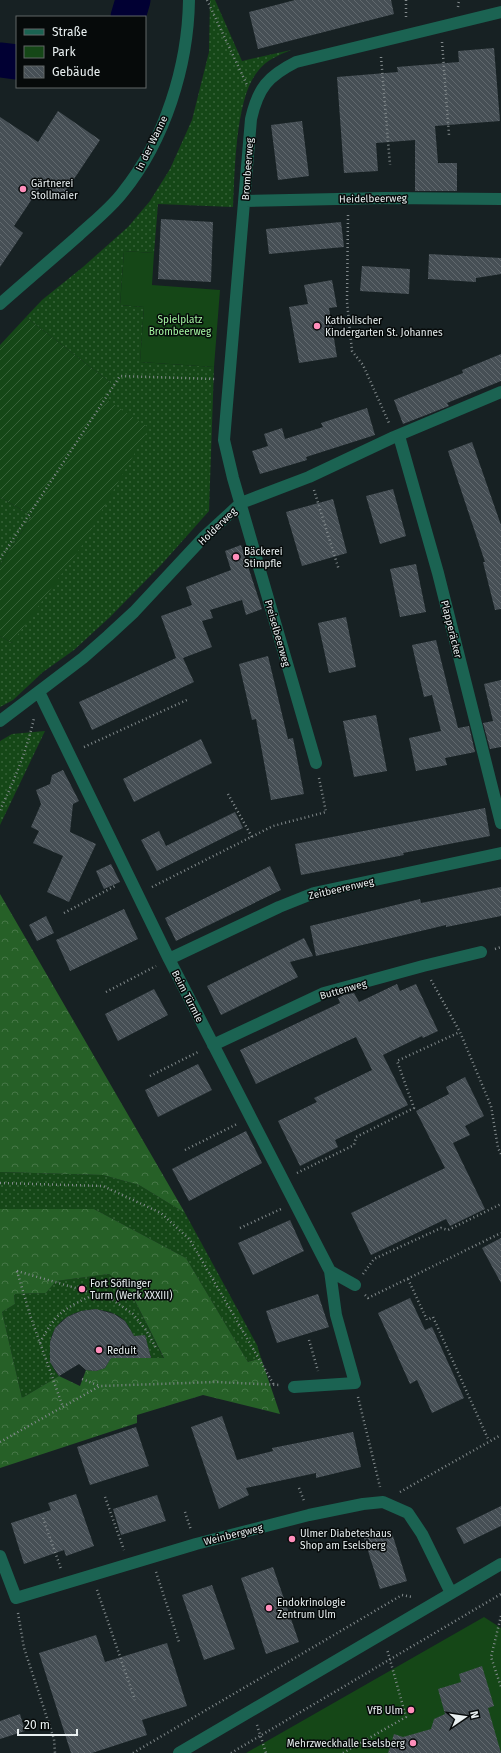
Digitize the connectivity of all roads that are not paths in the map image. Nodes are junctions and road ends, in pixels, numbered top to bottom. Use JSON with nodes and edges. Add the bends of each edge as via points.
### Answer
{"nodes":[{"id":1,"x":189,"y":0,"type":"edge"},
{"id":2,"x":501,"y":12,"type":"edge"},
{"id":3,"x":501,"y":199,"type":"edge"},
{"id":4,"x":245,"y":201,"type":"junction"},
{"id":5,"x":0,"y":304,"type":"edge"},
{"id":6,"x":501,"y":392,"type":"edge"},
{"id":7,"x":397,"y":436,"type":"junction"},
{"id":8,"x":241,"y":503,"type":"junction"},
{"id":9,"x":39,"y":692,"type":"junction"},
{"id":10,"x":0,"y":721,"type":"edge"},
{"id":11,"x":316,"y":763,"type":"road end"},
{"id":12,"x":501,"y":823,"type":"edge"},
{"id":13,"x":501,"y":853,"type":"edge"},
{"id":14,"x":481,"y":952,"type":"dead end"},
{"id":15,"x":169,"y":960,"type":"junction"},
{"id":16,"x":213,"y":1045,"type":"junction"},
{"id":17,"x":330,"y":1271,"type":"junction"},
{"id":18,"x":355,"y":1285,"type":"road end"},
{"id":19,"x":294,"y":1387,"type":"road end"},
{"id":20,"x":0,"y":1556,"type":"edge"},
{"id":21,"x":501,"y":1564,"type":"edge"},
{"id":22,"x":451,"y":1593,"type":"junction"},
{"id":23,"x":179,"y":1753,"type":"edge"}],
"edges":[{"from":1,"to":5,"type":"street","name":"In der Wanne","via":[[188,29],[176,87],[142,165],[123,192],[98,218]]},
{"from":2,"to":4,"type":"street","name":"Brombeerweg","via":[[296,62],[278,72],[263,86],[255,102],[251,119]]},
{"from":3,"to":4,"type":"street","name":"Heidelbeerweg","via":[[348,198]]},
{"from":4,"to":8,"type":"street","name":"Brombeerweg","via":[[224,440]]},
{"from":6,"to":7,"type":"street","name":"Holderweg"},
{"from":7,"to":8,"type":"street","name":"Holderweg","via":[[310,477]]},
{"from":7,"to":12,"type":"street","name":"Plapperäcker","via":[[438,573]]},
{"from":8,"to":9,"type":"street","name":"Holderweg","via":[[203,538],[134,612],[83,658]]},
{"from":8,"to":11,"type":"street","name":"Preiselbeerweg"},
{"from":9,"to":10,"type":"street","name":"Holderweg"},
{"from":9,"to":15,"type":"street","name":"Beim Türmle"},
{"from":13,"to":15,"type":"street","name":"Zeitbeerenweg","via":[[314,893],[278,907]]},
{"from":14,"to":16,"type":"street","name":"Buttenweg","via":[[324,993]]},
{"from":15,"to":16,"type":"street","name":"Beim Türmle"},
{"from":16,"to":17,"type":"street","name":"Beim Türmle"},
{"from":17,"to":18,"type":"street"},
{"from":17,"to":19,"type":"street","via":[[336,1315],[355,1383]]},
{"from":20,"to":22,"type":"street","name":"Weinbergweg","via":[[16,1598],[128,1563],[309,1514],[383,1502],[408,1513],[422,1534]]},
{"from":21,"to":22,"type":"street"},
{"from":22,"to":23,"type":"street"}]}
